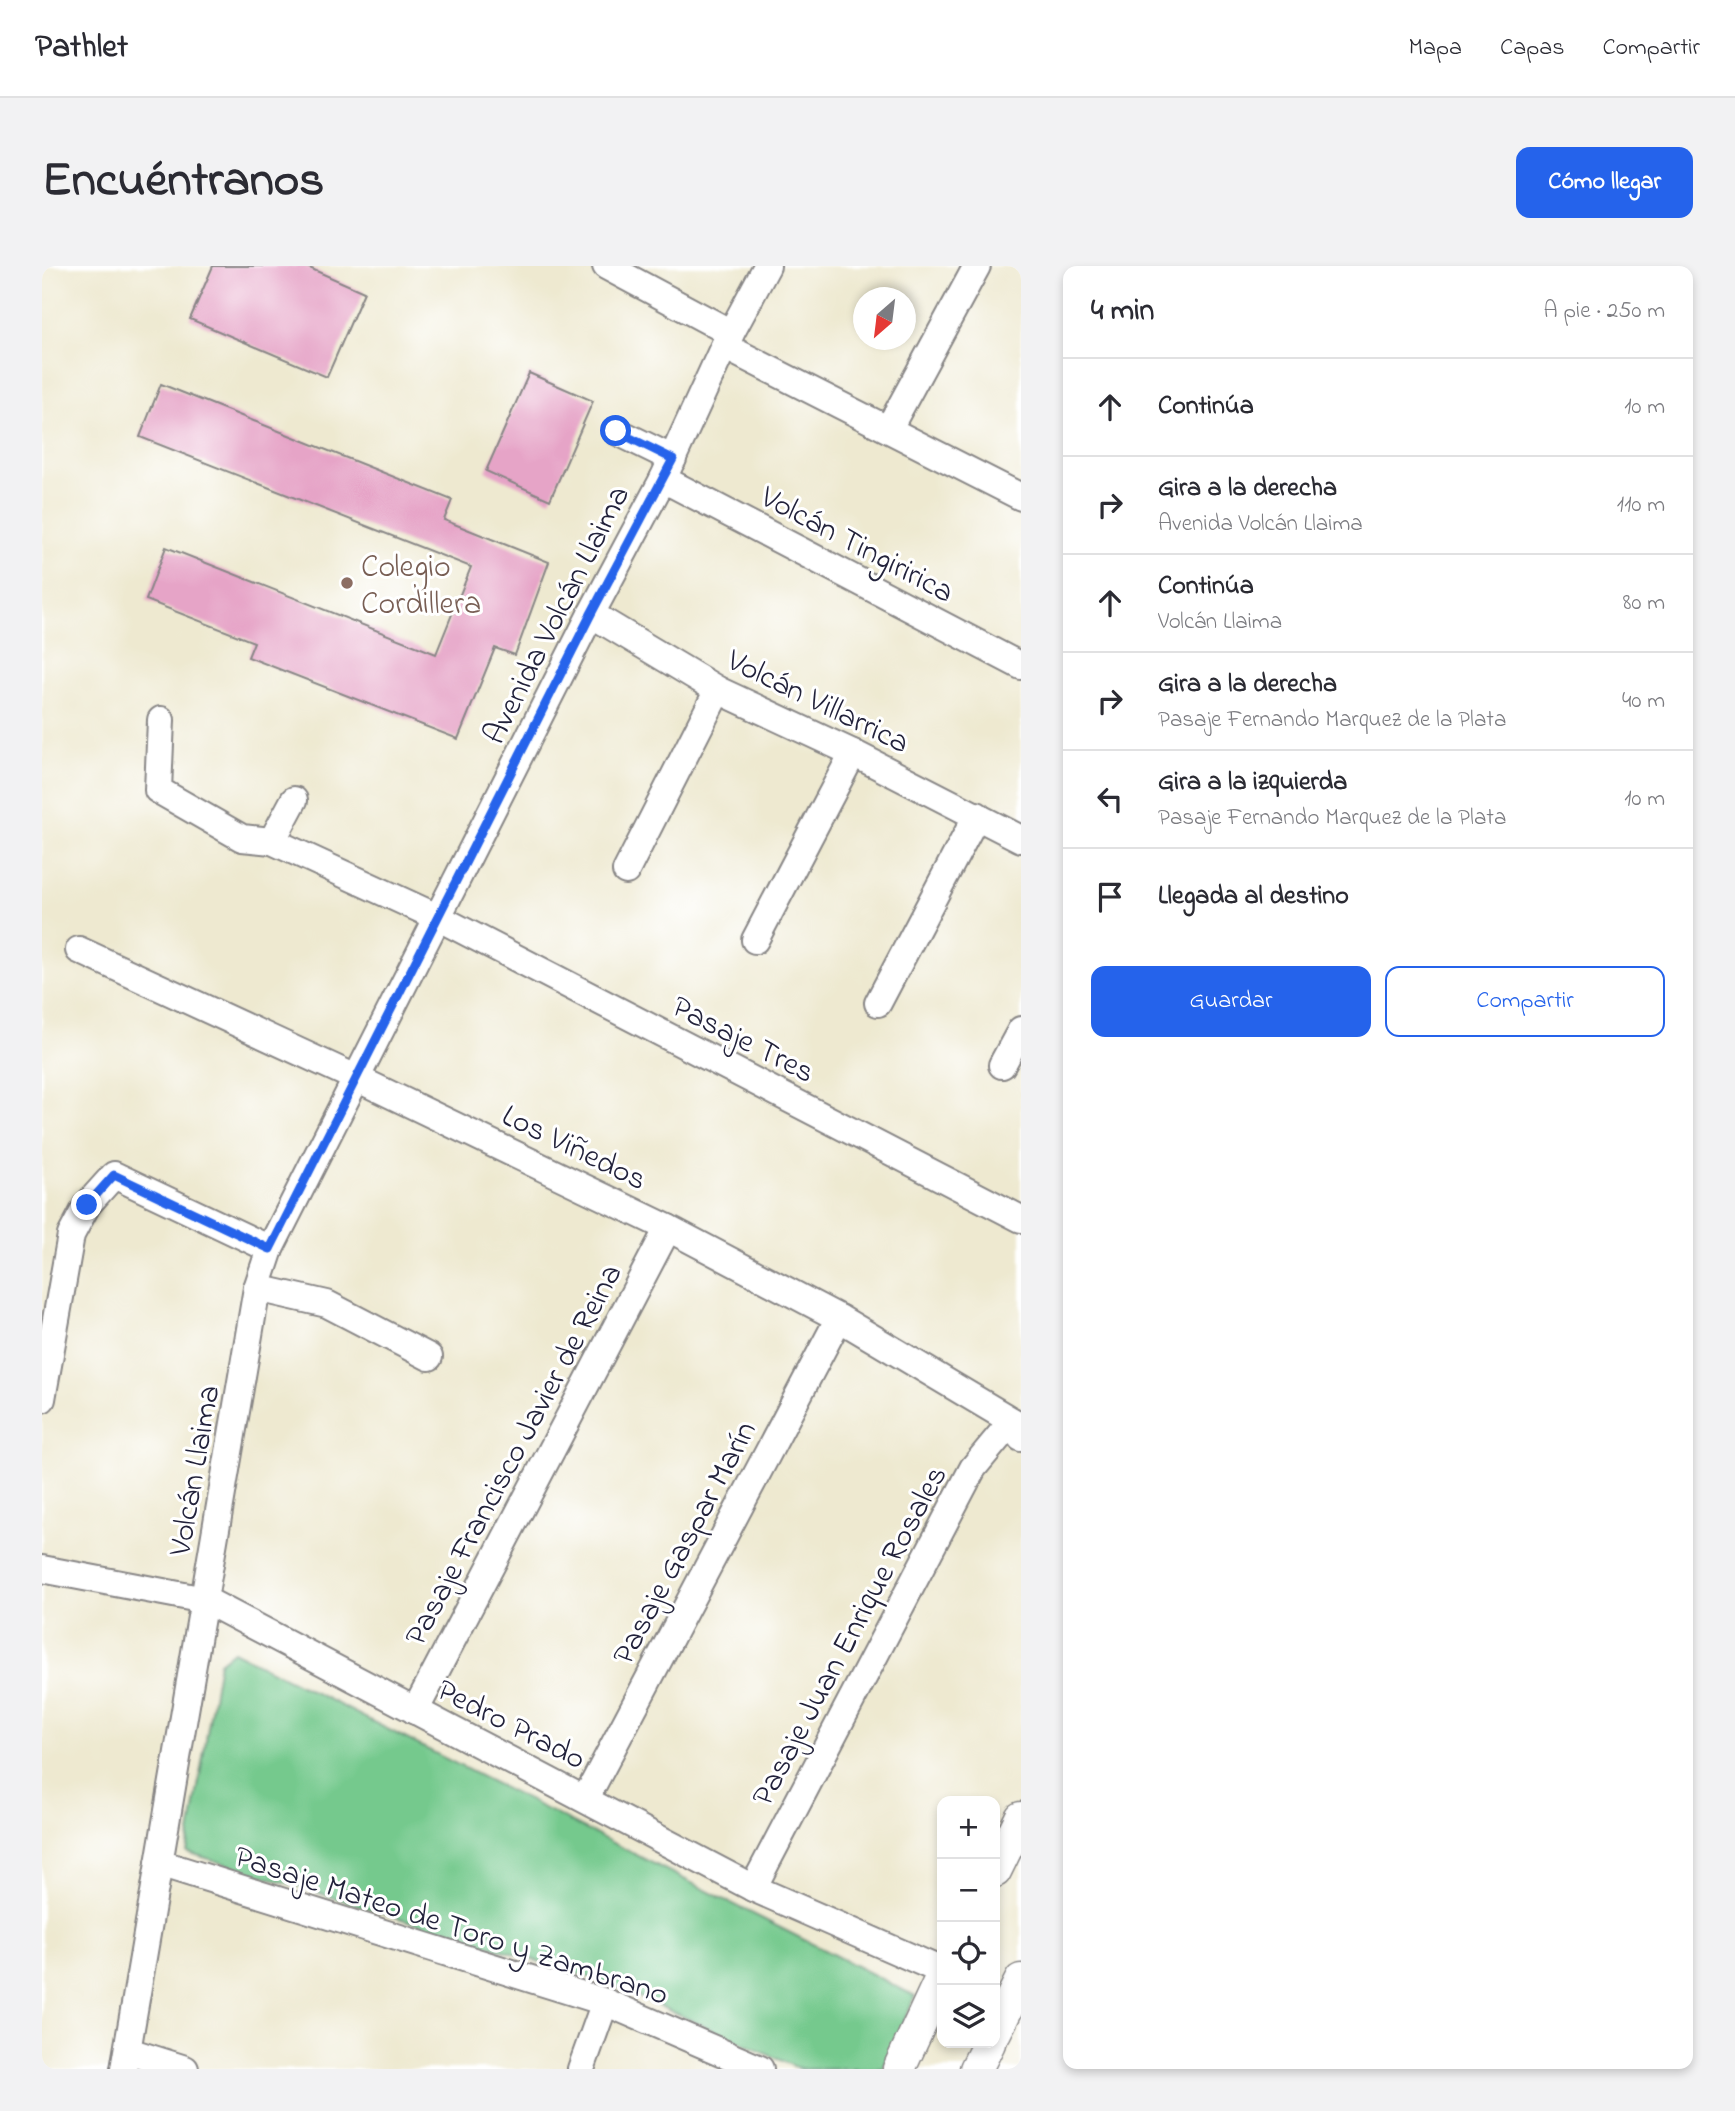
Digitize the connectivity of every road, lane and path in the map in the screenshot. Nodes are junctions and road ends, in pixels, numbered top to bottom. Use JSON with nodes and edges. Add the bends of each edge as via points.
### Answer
{"nodes":[{"id":1,"x":606,"y":266,"type":"edge"},
{"id":2,"x":767,"y":266,"type":"edge"},
{"id":3,"x":977,"y":266,"type":"edge"},
{"id":4,"x":728,"y":340,"type":"junction"},
{"id":5,"x":889,"y":428,"type":"junction"},
{"id":6,"x":616,"y":431,"type":"dead end"},
{"id":7,"x":668,"y":469,"type":"junction"},
{"id":8,"x":1021,"y":497,"type":"edge"},
{"id":9,"x":591,"y":614,"type":"junction"},
{"id":10,"x":1021,"y":666,"type":"edge"},
{"id":11,"x":718,"y":690,"type":"junction"},
{"id":12,"x":161,"y":720,"type":"dead end"},
{"id":13,"x":853,"y":753,"type":"junction"},
{"id":14,"x":293,"y":800,"type":"dead end"},
{"id":15,"x":976,"y":815,"type":"junction"},
{"id":16,"x":1021,"y":839,"type":"edge"},
{"id":17,"x":272,"y":841,"type":"junction"},
{"id":18,"x":626,"y":871,"type":"dead end"},
{"id":19,"x":437,"y":917,"type":"junction"},
{"id":20,"x":755,"y":940,"type":"dead end"},
{"id":21,"x":79,"y":950,"type":"dead end"},
{"id":22,"x":878,"y":1003,"type":"dead end"},
{"id":23,"x":1021,"y":1030,"type":"edge"},
{"id":24,"x":1002,"y":1065,"type":"dead end"},
{"id":25,"x":356,"y":1078,"type":"junction"},
{"id":26,"x":1021,"y":1219,"type":"edge"},
{"id":27,"x":668,"y":1228,"type":"junction"},
{"id":28,"x":270,"y":1249,"type":"junction"},
{"id":29,"x":257,"y":1288,"type":"junction"},
{"id":30,"x":839,"y":1318,"type":"junction"},
{"id":31,"x":429,"y":1357,"type":"dead end"},
{"id":32,"x":42,"y":1399,"type":"edge"},
{"id":33,"x":1016,"y":1429,"type":"edge"},
{"id":34,"x":42,"y":1569,"type":"edge"},
{"id":35,"x":205,"y":1601,"type":"junction"},
{"id":36,"x":415,"y":1711,"type":"junction"},
{"id":37,"x":586,"y":1798,"type":"junction"},
{"id":38,"x":1021,"y":1818,"type":"edge"},
{"id":39,"x":1000,"y":1861,"type":"edge"},
{"id":40,"x":159,"y":1863,"type":"junction"},
{"id":41,"x":753,"y":1888,"type":"junction"},
{"id":42,"x":937,"y":1971,"type":"edge"},
{"id":43,"x":1021,"y":1980,"type":"edge"},
{"id":44,"x":937,"y":1984,"type":"edge"},
{"id":45,"x":605,"y":2002,"type":"junction"},
{"id":46,"x":1004,"y":2019,"type":"edge"},
{"id":47,"x":986,"y":2048,"type":"edge"},
{"id":48,"x":126,"y":2060,"type":"edge"},
{"id":49,"x":185,"y":2069,"type":"edge"},
{"id":50,"x":581,"y":2069,"type":"edge"},
{"id":51,"x":760,"y":2069,"type":"edge"},
{"id":52,"x":899,"y":2069,"type":"edge"},
{"id":53,"x":976,"y":2069,"type":"edge"}],
"edges":[{"from":1,"to":4,"type":"street"},
{"from":2,"to":4,"type":"street","name":"Avenida Volcán Llaima"},
{"from":3,"to":5,"type":"street"},
{"from":4,"to":5,"type":"street"},
{"from":4,"to":7,"type":"street","name":"Avenida Volcán Llaima"},
{"from":5,"to":8,"type":"street"},
{"from":6,"to":7,"type":"street","name":"Volcán Tingiririca"},
{"from":7,"to":9,"type":"street","name":"Avenida Volcán Llaima"},
{"from":7,"to":10,"type":"street","name":"Volcán Tingiririca"},
{"from":9,"to":11,"type":"street","name":"Volcán Villarrica"},
{"from":9,"to":19,"type":"street","name":"Avenida Volcán Llaima"},
{"from":11,"to":13,"type":"street","name":"Volcán Villarrica"},
{"from":11,"to":18,"type":"street"},
{"from":12,"to":17,"type":"street","name":"Pasaje Tres","via":[[158,790],[242,838]]},
{"from":13,"to":15,"type":"street","name":"Volcán Villarrica"},
{"from":13,"to":20,"type":"street"},
{"from":14,"to":17,"type":"street"},
{"from":15,"to":16,"type":"street","name":"Volcán Villarrica"},
{"from":15,"to":22,"type":"street"},
{"from":17,"to":19,"type":"street","name":"Pasaje Tres"},
{"from":19,"to":25,"type":"street","name":"Volcán Llaima"},
{"from":19,"to":26,"type":"street","name":"Pasaje Tres"},
{"from":21,"to":25,"type":"street","name":"Los Viñedos"},
{"from":23,"to":24,"type":"street"},
{"from":25,"to":27,"type":"street","name":"Los Viñedos"},
{"from":25,"to":28,"type":"street","name":"Volcán Llaima"},
{"from":27,"to":30,"type":"street","name":"Los Viñedos"},
{"from":27,"to":36,"type":"street","name":"Pasaje Francisco Javier de Reina"},
{"from":28,"to":29,"type":"street","name":"Volcán Llaima"},
{"from":28,"to":32,"type":"street","via":[[114,1175],[87,1205],[71,1235]]},
{"from":29,"to":31,"type":"street","via":[[327,1304]]},
{"from":29,"to":35,"type":"street","name":"Volcán Llaima"},
{"from":30,"to":33,"type":"street","name":"Los Viñedos"},
{"from":30,"to":37,"type":"street","name":"Pasaje Gaspar Marín"},
{"from":33,"to":41,"type":"street","name":"Pasaje Juan Enrique Rosales","via":[[972,1468]]},
{"from":34,"to":35,"type":"street","name":"Pedro Prado"},
{"from":35,"to":36,"type":"street","name":"Pedro Prado"},
{"from":35,"to":40,"type":"street","name":"Volcán Llaima"},
{"from":36,"to":37,"type":"street","name":"Pedro Prado"},
{"from":37,"to":41,"type":"street","name":"Pedro Prado"},
{"from":38,"to":39,"type":"street"},
{"from":40,"to":45,"type":"street","name":"Pasaje Mateo de Toro y Zambrano"},
{"from":40,"to":48,"type":"street","name":"Volcán Llaima"},
{"from":41,"to":42,"type":"street","name":"Pedro Prado"},
{"from":43,"to":46,"type":"street"},
{"from":44,"to":52,"type":"street"},
{"from":45,"to":50,"type":"street"},
{"from":45,"to":51,"type":"street","name":"Pasaje Mateo de Toro y Zambrano"},
{"from":47,"to":53,"type":"street"},
{"from":48,"to":49,"type":"street"}]}
